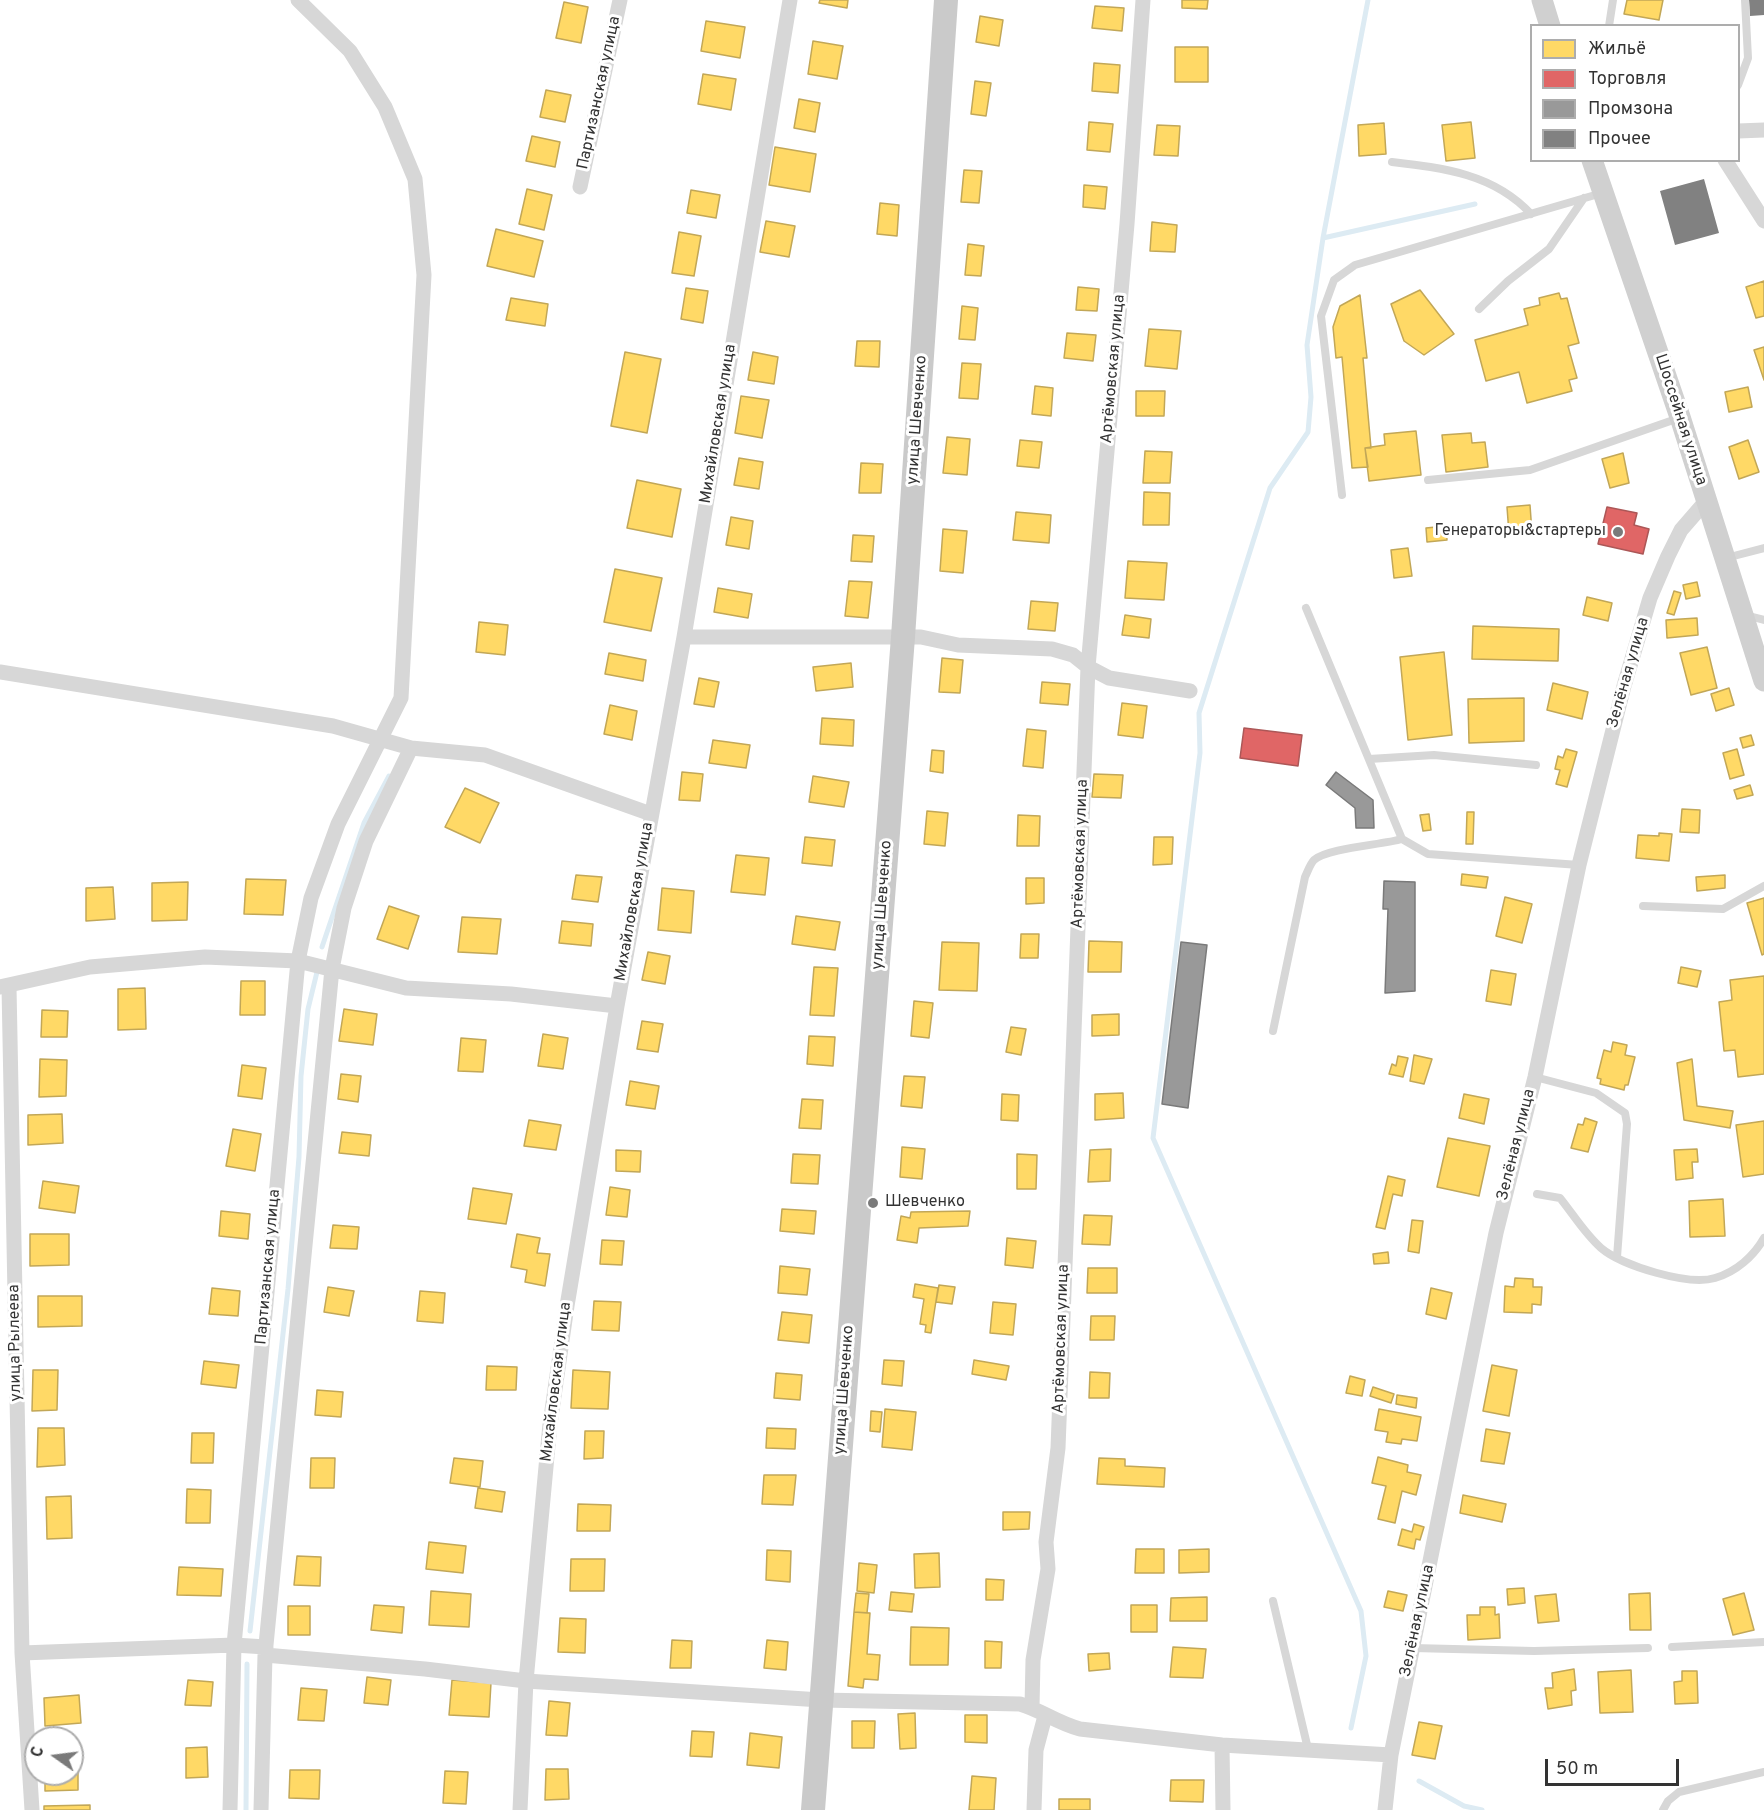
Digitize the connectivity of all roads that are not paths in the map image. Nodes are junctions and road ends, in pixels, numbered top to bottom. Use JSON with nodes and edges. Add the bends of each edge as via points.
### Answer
{"nodes":[{"id":1,"x":298,"y":0,"type":"edge"},
{"id":2,"x":620,"y":0,"type":"edge"},
{"id":3,"x":790,"y":0,"type":"edge"},
{"id":4,"x":946,"y":0,"type":"edge"},
{"id":5,"x":1143,"y":0,"type":"edge"},
{"id":6,"x":1542,"y":0,"type":"edge"},
{"id":7,"x":1613,"y":0,"type":"edge"},
{"id":8,"x":1745,"y":0,"type":"edge"},
{"id":9,"x":1549,"y":24,"type":"edge"},
{"id":10,"x":1610,"y":24,"type":"edge"},
{"id":11,"x":1740,"y":80,"type":"edge"},
{"id":12,"x":1764,"y":130,"type":"edge"},
{"id":13,"x":1740,"y":131,"type":"edge"},
{"id":14,"x":1392,"y":162,"type":"dead end"},
{"id":15,"x":1592,"y":162,"type":"edge"},
{"id":16,"x":1726,"y":162,"type":"edge"},
{"id":17,"x":580,"y":187,"type":"dead end"},
{"id":18,"x":1593,"y":195,"type":"junction"},
{"id":19,"x":1531,"y":214,"type":"junction"},
{"id":20,"x":1764,"y":221,"type":"edge"},
{"id":21,"x":1479,"y":309,"type":"dead end"},
{"id":22,"x":1680,"y":417,"type":"junction"},
{"id":23,"x":1428,"y":480,"type":"dead end"},
{"id":24,"x":1342,"y":495,"type":"dead end"},
{"id":25,"x":1707,"y":500,"type":"junction"},
{"id":26,"x":1764,"y":548,"type":"edge"},
{"id":27,"x":1725,"y":558,"type":"junction"},
{"id":28,"x":1306,"y":608,"type":"dead end"},
{"id":29,"x":1743,"y":615,"type":"junction"},
{"id":30,"x":1764,"y":620,"type":"edge"},
{"id":31,"x":684,"y":637,"type":"junction"},
{"id":32,"x":903,"y":637,"type":"junction"},
{"id":33,"x":1088,"y":667,"type":"junction"},
{"id":34,"x":0,"y":672,"type":"edge"},
{"id":35,"x":1764,"y":681,"type":"edge"},
{"id":36,"x":1190,"y":691,"type":"dead end"},
{"id":37,"x":379,"y":740,"type":"junction"},
{"id":38,"x":411,"y":748,"type":"junction"},
{"id":39,"x":1369,"y":759,"type":"junction"},
{"id":40,"x":1536,"y":765,"type":"dead end"},
{"id":41,"x":651,"y":814,"type":"junction"},
{"id":42,"x":1402,"y":839,"type":"junction"},
{"id":43,"x":1579,"y":865,"type":"junction"},
{"id":44,"x":1764,"y":886,"type":"edge"},
{"id":45,"x":1643,"y":906,"type":"dead end"},
{"id":46,"x":298,"y":961,"type":"junction"},
{"id":47,"x":332,"y":969,"type":"junction"},
{"id":48,"x":4,"y":987,"type":"edge"},
{"id":49,"x":617,"y":1006,"type":"junction"},
{"id":50,"x":1273,"y":1031,"type":"dead end"},
{"id":51,"x":1534,"y":1077,"type":"junction"},
{"id":52,"x":1537,"y":1194,"type":"dead end"},
{"id":53,"x":1764,"y":1238,"type":"edge"},
{"id":54,"x":1617,"y":1257,"type":"junction"},
{"id":55,"x":1273,"y":1601,"type":"dead end"},
{"id":56,"x":1764,"y":1642,"type":"edge"},
{"id":57,"x":234,"y":1645,"type":"junction"},
{"id":58,"x":1672,"y":1647,"type":"dead end"},
{"id":59,"x":1413,"y":1648,"type":"junction"},
{"id":60,"x":1648,"y":1648,"type":"dead end"},
{"id":61,"x":266,"y":1651,"type":"junction"},
{"id":62,"x":22,"y":1653,"type":"junction"},
{"id":63,"x":526,"y":1681,"type":"junction"},
{"id":64,"x":821,"y":1700,"type":"junction"},
{"id":65,"x":1038,"y":1712,"type":"junction"},
{"id":66,"x":1222,"y":1745,"type":"junction"},
{"id":67,"x":1308,"y":1749,"type":"junction"},
{"id":68,"x":1391,"y":1755,"type":"junction"},
{"id":69,"x":1764,"y":1772,"type":"edge"},
{"id":70,"x":32,"y":1810,"type":"edge"},
{"id":71,"x":230,"y":1810,"type":"edge"},
{"id":72,"x":261,"y":1810,"type":"edge"},
{"id":73,"x":520,"y":1810,"type":"edge"},
{"id":74,"x":813,"y":1810,"type":"edge"},
{"id":75,"x":1034,"y":1810,"type":"edge"},
{"id":76,"x":1223,"y":1810,"type":"edge"},
{"id":77,"x":1385,"y":1810,"type":"edge"},
{"id":78,"x":1663,"y":1810,"type":"edge"}],
"edges":[{"from":1,"to":37,"type":"street","name":"Партизанская улица","via":[[350,51],[386,106],[415,179],[424,275],[401,698]]},
{"from":2,"to":17,"type":"street","name":"Партизанская улица"},
{"from":3,"to":31,"type":"street","name":"Михайловская улица"},
{"from":4,"to":32,"type":"main road","name":"улица Шевченко"},
{"from":5,"to":33,"type":"street","name":"Артёмовская улица"},
{"from":6,"to":9,"type":"main road"},
{"from":7,"to":10,"type":"lane"},
{"from":8,"to":11,"type":"lane","via":[[1748,58]]},
{"from":12,"to":13,"type":"street"},
{"from":14,"to":19,"type":"lane","via":[[1484,179],[1501,187]]},
{"from":15,"to":18,"type":"main road","name":"Шоссейная улица"},
{"from":16,"to":20,"type":"street"},
{"from":18,"to":19,"type":"lane"},
{"from":18,"to":21,"type":"lane","via":[[1550,249]]},
{"from":18,"to":22,"type":"main road","name":"Шоссейная улица"},
{"from":19,"to":24,"type":"lane","via":[[1355,265],[1334,280],[1321,316]]},
{"from":22,"to":23,"type":"lane","via":[[1530,470]]},
{"from":22,"to":25,"type":"main road","name":"Шоссейная улица"},
{"from":25,"to":27,"type":"main road","name":"Шоссейная улица"},
{"from":25,"to":43,"type":"street","name":"Зелёная улица","via":[[1681,530],[1650,598]]},
{"from":26,"to":27,"type":"lane"},
{"from":27,"to":29,"type":"main road","name":"Шоссейная улица"},
{"from":28,"to":39,"type":"lane"},
{"from":29,"to":30,"type":"lane"},
{"from":29,"to":35,"type":"main road","name":"Шоссейная улица"},
{"from":31,"to":32,"type":"street"},
{"from":31,"to":41,"type":"street","name":"Михайловская улица"},
{"from":32,"to":33,"type":"street","via":[[958,645],[1052,649],[1073,655]]},
{"from":32,"to":64,"type":"main road","name":"улица Шевченко"},
{"from":33,"to":36,"type":"street","via":[[1109,678]]},
{"from":33,"to":65,"type":"street","name":"Артёмовская улица","via":[[1058,1448],[1046,1542],[1048,1569],[1033,1660]]},
{"from":34,"to":37,"type":"street","via":[[333,726]]},
{"from":37,"to":38,"type":"street"},
{"from":37,"to":46,"type":"street","name":"Партизанская улица","via":[[338,824],[311,898]]},
{"from":38,"to":41,"type":"street","via":[[485,755]]},
{"from":38,"to":47,"type":"street","name":"Партизанская улица","via":[[366,841],[344,908]]},
{"from":39,"to":40,"type":"lane","via":[[1434,755]]},
{"from":39,"to":42,"type":"lane"},
{"from":41,"to":49,"type":"street","name":"Михайловская улица"},
{"from":42,"to":43,"type":"lane","via":[[1428,854]]},
{"from":42,"to":50,"type":"lane","via":[[1328,852],[1313,861],[1305,877]]},
{"from":43,"to":51,"type":"street","name":"Зелёная улица"},
{"from":44,"to":45,"type":"lane","via":[[1724,909]]},
{"from":46,"to":47,"type":"street","name":"улица Рылеева"},
{"from":46,"to":48,"type":"street","name":"улица Рылеева","via":[[205,957],[90,967]]},
{"from":46,"to":57,"type":"street","name":"Партизанская улица"},
{"from":47,"to":49,"type":"street","name":"улица Рылеева","via":[[406,988]]},
{"from":47,"to":61,"type":"street","name":"Партизанская улица"},
{"from":48,"to":62,"type":"street","name":"улица Рылеева"},
{"from":49,"to":63,"type":"street","name":"Михайловская улица","via":[[550,1424]]},
{"from":51,"to":54,"type":"lane","via":[[1596,1093],[1625,1113]]},
{"from":51,"to":59,"type":"street","name":"Зелёная улица","via":[[1496,1233]]},
{"from":52,"to":54,"type":"lane","via":[[1560,1198],[1601,1248]]},
{"from":53,"to":54,"type":"lane","via":[[1741,1266],[1714,1279],[1633,1268]]},
{"from":55,"to":67,"type":"lane"},
{"from":56,"to":58,"type":"lane"},
{"from":57,"to":61,"type":"street"},
{"from":57,"to":62,"type":"street"},
{"from":57,"to":71,"type":"street","name":"Партизанская улица"},
{"from":59,"to":60,"type":"lane"},
{"from":59,"to":68,"type":"street","name":"Зелёная улица"},
{"from":61,"to":63,"type":"street"},
{"from":61,"to":72,"type":"street","name":"Партизанская улица"},
{"from":62,"to":70,"type":"street","name":"улица Рылеева"},
{"from":63,"to":64,"type":"street"},
{"from":63,"to":73,"type":"street","name":"Михайловская улица"},
{"from":64,"to":65,"type":"street","via":[[1020,1704]]},
{"from":64,"to":74,"type":"main road","name":"улица Шевченко"},
{"from":65,"to":66,"type":"street","via":[[1058,1724],[1080,1729]]},
{"from":65,"to":75,"type":"street","name":"Артёмовская улица"},
{"from":66,"to":67,"type":"street"},
{"from":66,"to":76,"type":"street"},
{"from":67,"to":68,"type":"street"},
{"from":68,"to":77,"type":"street","name":"Зелёная улица"},
{"from":69,"to":78,"type":"lane","via":[[1679,1792]]}]}
